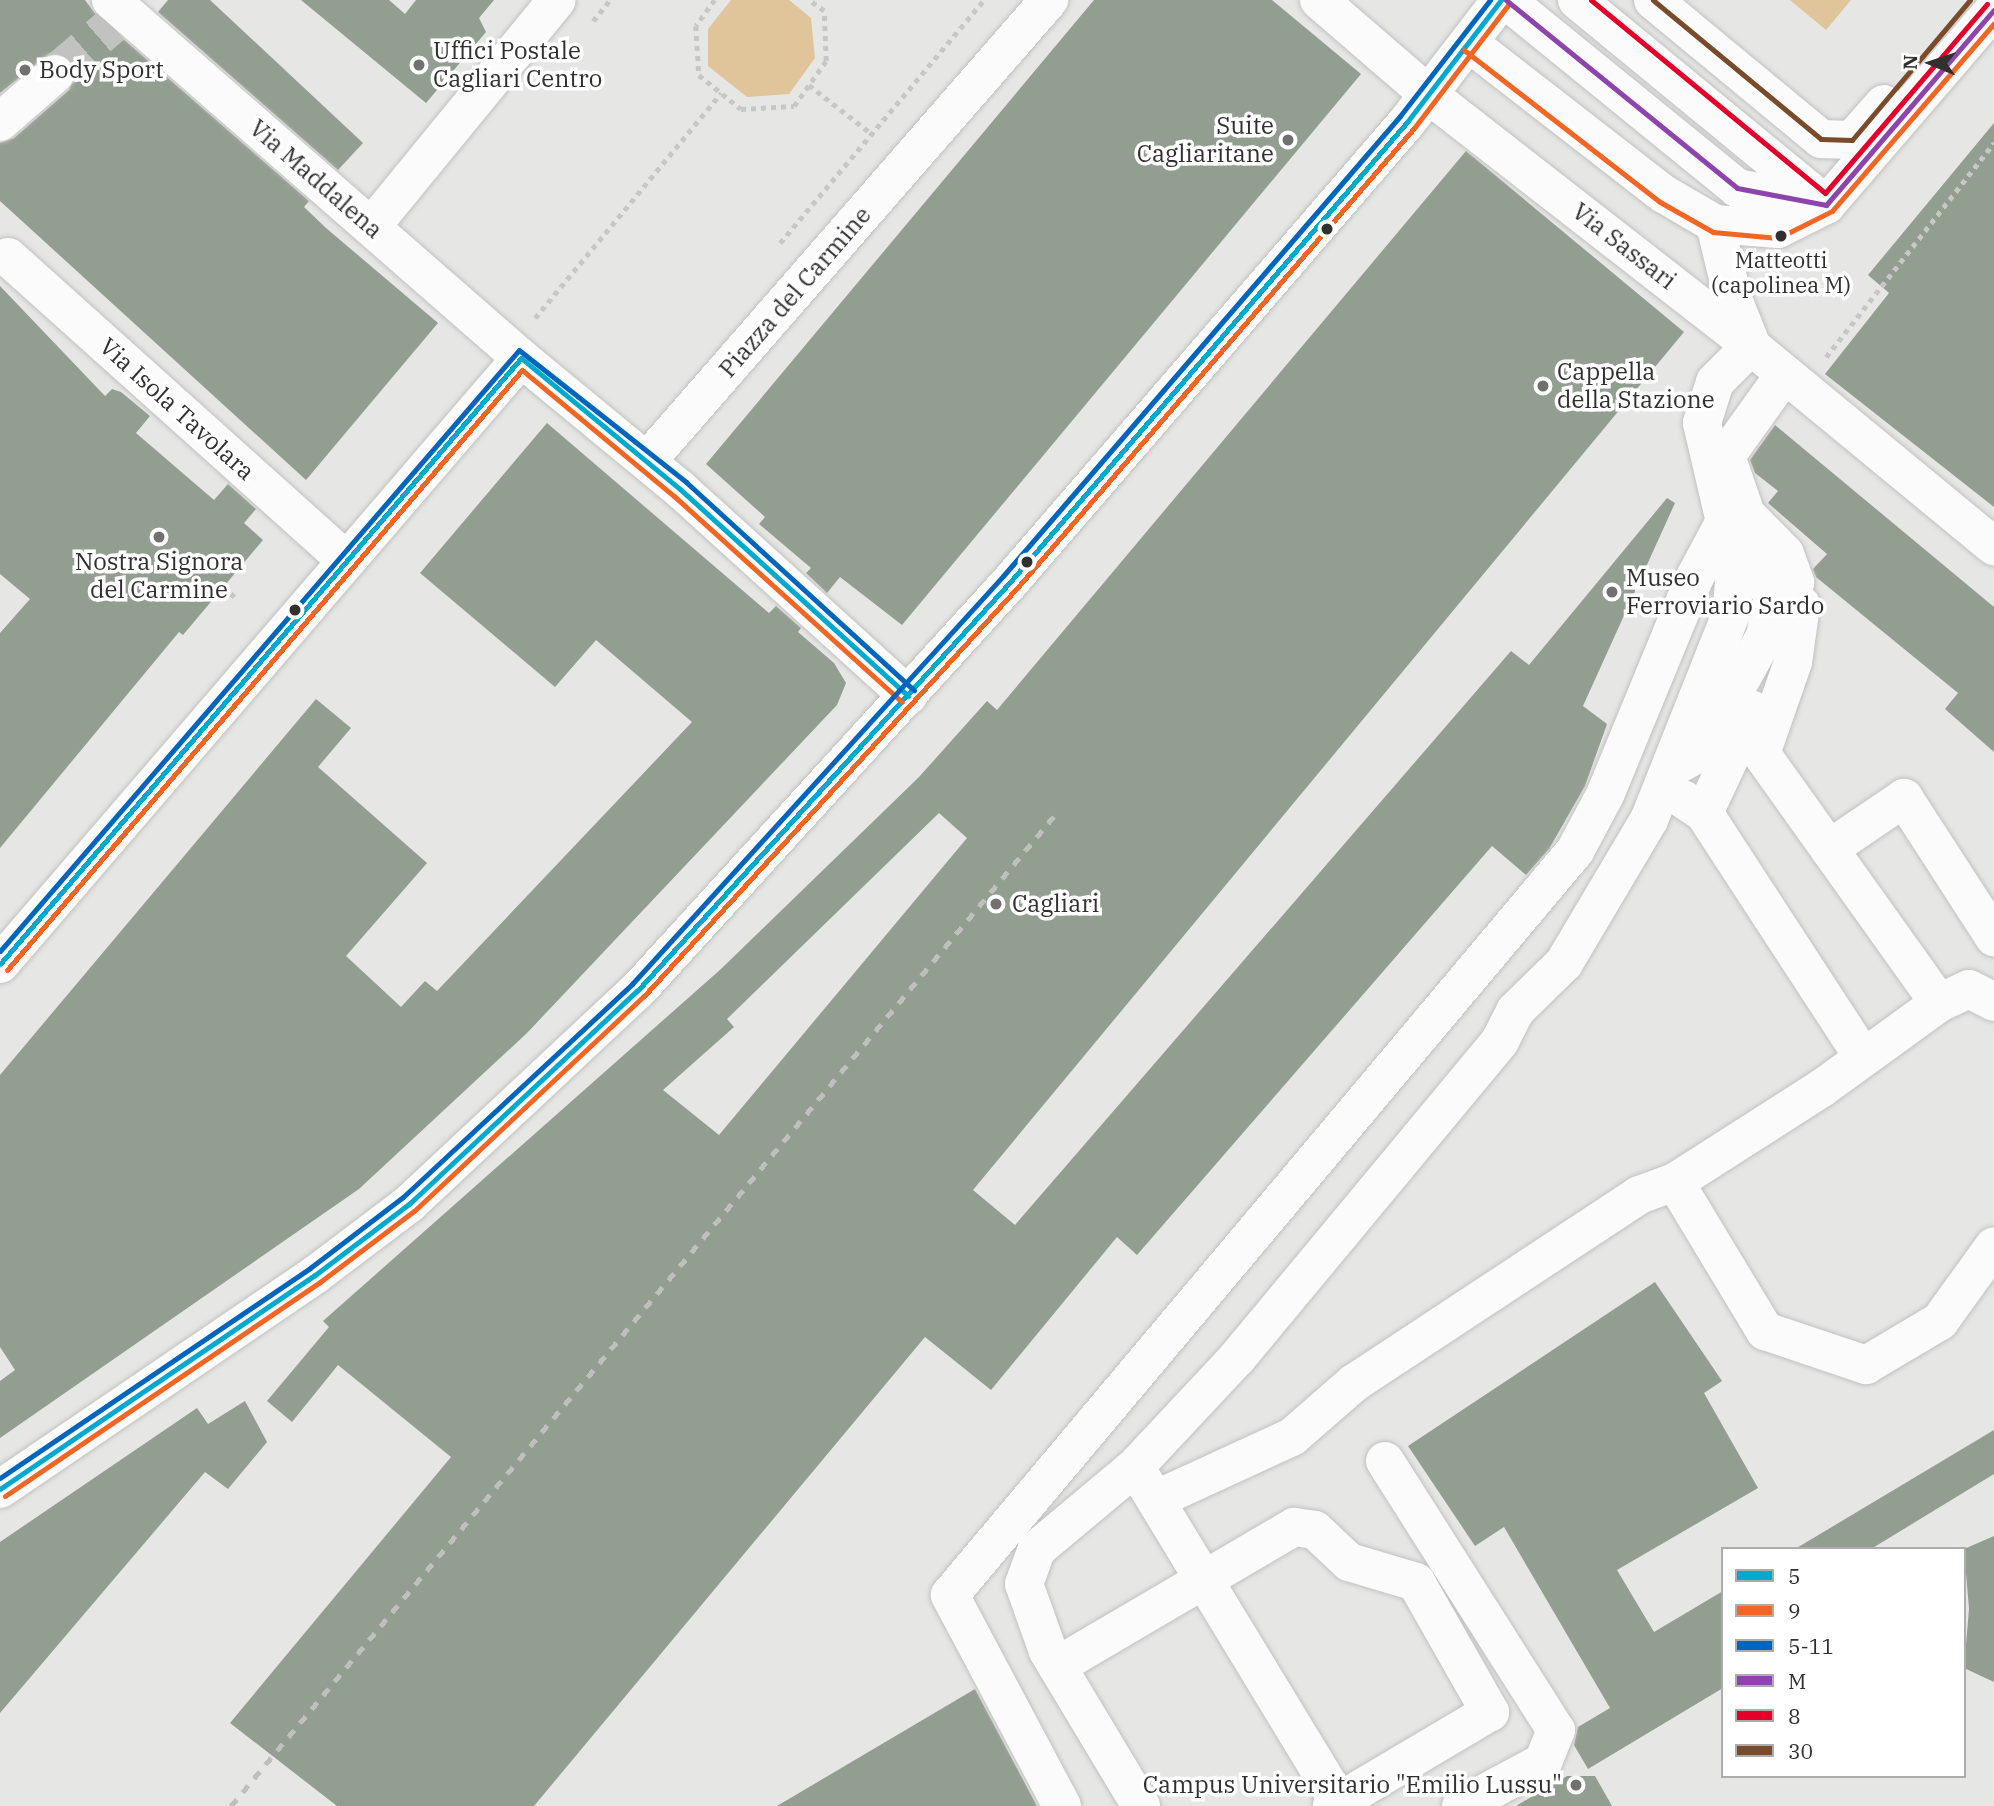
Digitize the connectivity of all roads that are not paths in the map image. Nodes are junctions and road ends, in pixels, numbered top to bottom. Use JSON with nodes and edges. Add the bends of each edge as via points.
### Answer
{"nodes":[{"id":1,"x":557,"y":0,"type":"edge"},
{"id":2,"x":1049,"y":0,"type":"edge"},
{"id":3,"x":1319,"y":0,"type":"edge"},
{"id":4,"x":1504,"y":0,"type":"edge"},
{"id":5,"x":1577,"y":0,"type":"edge"},
{"id":6,"x":1653,"y":0,"type":"edge"},
{"id":7,"x":1970,"y":0,"type":"edge"},
{"id":8,"x":122,"y":10,"type":"edge"},
{"id":9,"x":1994,"y":10,"type":"edge"},
{"id":10,"x":1469,"y":43,"type":"junction"},
{"id":11,"x":55,"y":74,"type":"tunnel mouth"},
{"id":12,"x":1429,"y":95,"type":"junction"},
{"id":13,"x":0,"y":122,"type":"edge"},
{"id":14,"x":1826,"y":205,"type":"junction"},
{"id":15,"x":1715,"y":224,"type":"junction"},
{"id":16,"x":372,"y":227,"type":"junction"},
{"id":17,"x":8,"y":257,"type":"dead end"},
{"id":18,"x":1751,"y":346,"type":"junction"},
{"id":19,"x":521,"y":358,"type":"junction"},
{"id":20,"x":1793,"y":382,"type":"junction"},
{"id":21,"x":647,"y":461,"type":"junction"},
{"id":22,"x":1724,"y":523,"type":"junction"},
{"id":23,"x":1994,"y":546,"type":"edge"},
{"id":24,"x":347,"y":561,"type":"junction"},
{"id":25,"x":908,"y":696,"type":"junction"},
{"id":26,"x":1752,"y":741,"type":"junction"},
{"id":27,"x":1667,"y":777,"type":"junction"},
{"id":28,"x":1704,"y":813,"type":"junction"},
{"id":29,"x":1829,"y":849,"type":"junction"},
{"id":30,"x":1994,"y":937,"type":"edge"},
{"id":31,"x":1994,"y":960,"type":"edge"},
{"id":32,"x":0,"y":964,"type":"edge"},
{"id":33,"x":1967,"y":998,"type":"edge"},
{"id":34,"x":1863,"y":1057,"type":"junction"},
{"id":35,"x":1675,"y":1182,"type":"junction"},
{"id":36,"x":1994,"y":1246,"type":"edge"},
{"id":37,"x":1385,"y":1461,"type":"dead end"},
{"id":38,"x":1134,"y":1468,"type":"junction"},
{"id":39,"x":0,"y":1489,"type":"edge"},
{"id":40,"x":1157,"y":1499,"type":"junction"},
{"id":41,"x":1205,"y":1578,"type":"junction"},
{"id":42,"x":1057,"y":1666,"type":"junction"},
{"id":43,"x":1336,"y":1804,"type":"edge"},
{"id":44,"x":1062,"y":1806,"type":"edge"},
{"id":45,"x":1140,"y":1806,"type":"edge"},
{"id":46,"x":1461,"y":1806,"type":"edge"}],
"edges":[{"from":1,"to":16,"type":"main road"},
{"from":2,"to":21,"type":"main road","name":"Piazza del Carmine"},
{"from":3,"to":12,"type":"main road","name":"Via Sassari"},
{"from":4,"to":10,"type":"main road"},
{"from":4,"to":14,"type":"main road","via":[[1737,188]]},
{"from":5,"to":14,"type":"main road"},
{"from":6,"to":7,"type":"main road","via":[[1821,139],[1852,141]]},
{"from":8,"to":16,"type":"main road","name":"Via Maddalena"},
{"from":9,"to":14,"type":"main road"},
{"from":10,"to":12,"type":"main road"},
{"from":10,"to":15,"type":"main road","via":[[1664,194]]},
{"from":11,"to":13,"type":"main road"},
{"from":12,"to":18,"type":"main road","name":"Via Sassari"},
{"from":12,"to":25,"type":"main road"},
{"from":14,"to":15,"type":"main road","via":[[1778,229]]},
{"from":15,"to":18,"type":"main road","via":[[1733,299]]},
{"from":16,"to":19,"type":"main road","name":"Via Maddalena"},
{"from":17,"to":24,"type":"main road","name":"Via Isola Tavolara"},
{"from":18,"to":20,"type":"main road","name":"Via Sassari"},
{"from":18,"to":22,"type":"main road","via":[[1715,382],[1702,424]]},
{"from":19,"to":21,"type":"main road"},
{"from":19,"to":24,"type":"main road"},
{"from":20,"to":23,"type":"main road","name":"Via Sassari"},
{"from":20,"to":26,"type":"main road","via":[[1726,456],[1745,514],[1785,554],[1804,613],[1793,662]]},
{"from":21,"to":25,"type":"main road"},
{"from":22,"to":27,"type":"main road","via":[[1735,565],[1732,611]]},
{"from":22,"to":44,"type":"main road","via":[[1695,577],[1605,796],[1575,852],[950,1595]]},
{"from":24,"to":32,"type":"main road"},
{"from":25,"to":39,"type":"main road","via":[[638,990],[409,1204],[314,1276]]},
{"from":26,"to":28,"type":"main road"},
{"from":26,"to":29,"type":"main road"},
{"from":27,"to":28,"type":"main road"},
{"from":27,"to":38,"type":"main road","via":[[1564,963],[1515,1011],[1500,1041],[1237,1358]]},
{"from":28,"to":34,"type":"main road"},
{"from":29,"to":30,"type":"main road","via":[[1905,798]]},
{"from":29,"to":33,"type":"main road"},
{"from":31,"to":33,"type":"main road"},
{"from":33,"to":34,"type":"main road"},
{"from":34,"to":35,"type":"main road"},
{"from":35,"to":36,"type":"main road","via":[[1765,1331],[1866,1365],[1940,1321]]},
{"from":35,"to":40,"type":"main road","via":[[1639,1195],[1354,1382],[1292,1437]]},
{"from":37,"to":46,"type":"main road","via":[[1556,1730],[1543,1762]]},
{"from":38,"to":40,"type":"main road"},
{"from":38,"to":42,"type":"main road","via":[[1037,1549],[1024,1584]]},
{"from":40,"to":41,"type":"main road"},
{"from":41,"to":42,"type":"main road"},
{"from":41,"to":43,"type":"main road"},
{"from":41,"to":43,"type":"main road","via":[[1294,1527],[1315,1530],[1349,1562],[1416,1582],[1490,1712]]},
{"from":42,"to":45,"type":"main road"}]}
